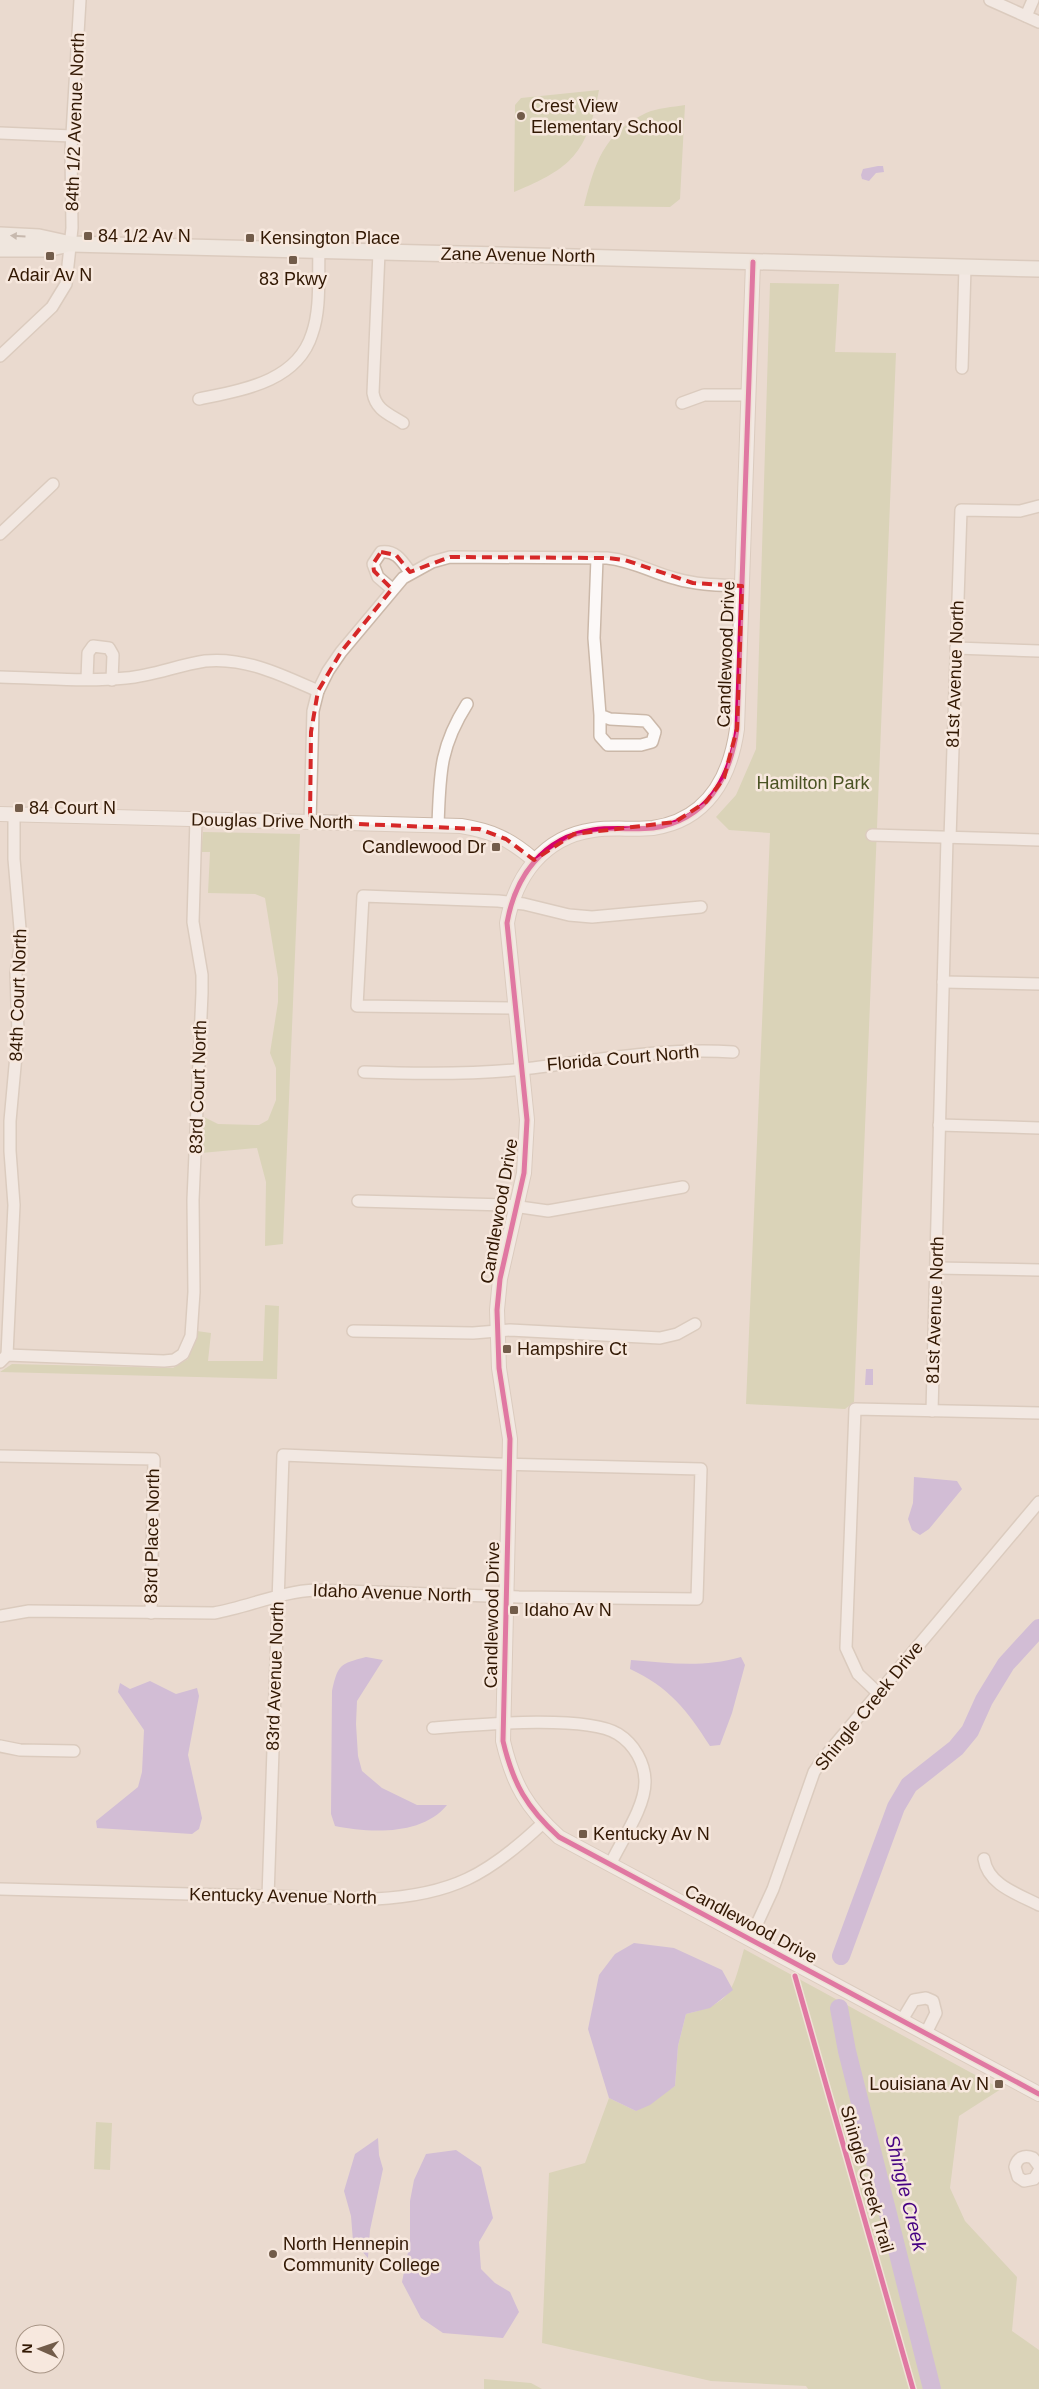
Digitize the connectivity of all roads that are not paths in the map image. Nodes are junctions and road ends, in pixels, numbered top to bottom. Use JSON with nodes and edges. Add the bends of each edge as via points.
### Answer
{"nodes":[{"id":1,"x":80,"y":0,"type":"edge"},
{"id":2,"x":990,"y":0,"type":"edge"},
{"id":3,"x":1033,"y":0,"type":"edge"},
{"id":4,"x":1026,"y":16,"type":"junction"},
{"id":5,"x":1039,"y":22,"type":"edge"},
{"id":6,"x":0,"y":133,"type":"edge"},
{"id":7,"x":72,"y":136,"type":"junction"},
{"id":8,"x":0,"y":236,"type":"edge"},
{"id":9,"x":71,"y":244,"type":"junction"},
{"id":10,"x":0,"y":249,"type":"edge"},
{"id":11,"x":320,"y":250,"type":"junction"},
{"id":12,"x":379,"y":252,"type":"junction"},
{"id":13,"x":753,"y":262,"type":"junction"},
{"id":14,"x":965,"y":267,"type":"junction"},
{"id":15,"x":1039,"y":269,"type":"edge"},
{"id":16,"x":0,"y":356,"type":"edge"},
{"id":17,"x":962,"y":368,"type":"dead end"},
{"id":18,"x":748,"y":395,"type":"junction"},
{"id":19,"x":199,"y":399,"type":"dead end"},
{"id":20,"x":682,"y":403,"type":"dead end"},
{"id":21,"x":403,"y":423,"type":"dead end"},
{"id":22,"x":53,"y":484,"type":"dead end"},
{"id":23,"x":1039,"y":506,"type":"edge"},
{"id":24,"x":0,"y":534,"type":"edge"},
{"id":25,"x":597,"y":558,"type":"junction"},
{"id":26,"x":410,"y":572,"type":"junction"},
{"id":27,"x":742,"y":586,"type":"junction"},
{"id":28,"x":392,"y":589,"type":"junction"},
{"id":29,"x":956,"y":648,"type":"junction"},
{"id":30,"x":1039,"y":651,"type":"edge"},
{"id":31,"x":0,"y":677,"type":"edge"},
{"id":32,"x":87,"y":679,"type":"junction"},
{"id":33,"x":112,"y":680,"type":"junction"},
{"id":34,"x":318,"y":691,"type":"junction"},
{"id":35,"x":467,"y":704,"type":"dead end"},
{"id":36,"x":600,"y":715,"type":"junction"},
{"id":37,"x":7,"y":814,"type":"edge"},
{"id":38,"x":196,"y":819,"type":"junction"},
{"id":39,"x":310,"y":822,"type":"junction"},
{"id":40,"x":438,"y":825,"type":"junction"},
{"id":41,"x":872,"y":835,"type":"dead end"},
{"id":42,"x":949,"y":838,"type":"junction"},
{"id":43,"x":1039,"y":840,"type":"edge"},
{"id":44,"x":534,"y":860,"type":"junction"},
{"id":45,"x":510,"y":902,"type":"junction"},
{"id":46,"x":701,"y":907,"type":"dead end"},
{"id":47,"x":943,"y":982,"type":"junction"},
{"id":48,"x":1039,"y":984,"type":"edge"},
{"id":49,"x":515,"y":1008,"type":"junction"},
{"id":50,"x":733,"y":1052,"type":"dead end"},
{"id":51,"x":523,"y":1069,"type":"junction"},
{"id":52,"x":364,"y":1072,"type":"dead end"},
{"id":53,"x":940,"y":1125,"type":"junction"},
{"id":54,"x":1039,"y":1128,"type":"edge"},
{"id":55,"x":683,"y":1187,"type":"dead end"},
{"id":56,"x":358,"y":1201,"type":"dead end"},
{"id":57,"x":517,"y":1206,"type":"junction"},
{"id":58,"x":936,"y":1268,"type":"junction"},
{"id":59,"x":1039,"y":1270,"type":"edge"},
{"id":60,"x":695,"y":1324,"type":"dead end"},
{"id":61,"x":354,"y":1331,"type":"dead end"},
{"id":62,"x":496,"y":1331,"type":"junction"},
{"id":63,"x":3,"y":1359,"type":"edge"},
{"id":64,"x":932,"y":1411,"type":"junction"},
{"id":65,"x":1039,"y":1413,"type":"edge"},
{"id":66,"x":0,"y":1456,"type":"edge"},
{"id":67,"x":509,"y":1464,"type":"junction"},
{"id":68,"x":1039,"y":1502,"type":"edge"},
{"id":69,"x":506,"y":1596,"type":"junction"},
{"id":70,"x":278,"y":1597,"type":"junction"},
{"id":71,"x":151,"y":1613,"type":"junction"},
{"id":72,"x":0,"y":1616,"type":"edge"},
{"id":73,"x":878,"y":1693,"type":"junction"},
{"id":74,"x":502,"y":1723,"type":"junction"},
{"id":75,"x":433,"y":1728,"type":"dead end"},
{"id":76,"x":0,"y":1746,"type":"edge"},
{"id":77,"x":74,"y":1751,"type":"dead end"},
{"id":78,"x":543,"y":1822,"type":"junction"},
{"id":79,"x":984,"y":1859,"type":"dead end"},
{"id":80,"x":610,"y":1865,"type":"junction"},
{"id":81,"x":0,"y":1889,"type":"edge"},
{"id":82,"x":268,"y":1897,"type":"junction"},
{"id":83,"x":1039,"y":1905,"type":"edge"},
{"id":84,"x":750,"y":1939,"type":"junction"},
{"id":85,"x":902,"y":2020,"type":"junction"},
{"id":86,"x":926,"y":2033,"type":"junction"},
{"id":87,"x":1038,"y":2090,"type":"edge"},
{"id":88,"x":1039,"y":2166,"type":"edge"},
{"id":89,"x":1039,"y":2171,"type":"edge"}],
"edges":[{"from":1,"to":7,"type":"street","name":"84th 1/2 Avenue North"},
{"from":2,"to":4,"type":"street"},
{"from":3,"to":4,"type":"street"},
{"from":4,"to":5,"type":"street"},
{"from":6,"to":7,"type":"street"},
{"from":7,"to":9,"type":"street","name":"84th 1/2 Avenue North"},
{"from":9,"to":8,"type":"main road","name":"Zane Avenue North","one_way":true,"via":[[39,237]]},
{"from":9,"to":10,"type":"main road","name":"Zane Avenue North","via":[[46,249]]},
{"from":9,"to":11,"type":"main road","name":"Zane Avenue North"},
{"from":9,"to":16,"type":"street","name":"84th 1/2 Avenue North","via":[[66,284],[61,296]]},
{"from":11,"to":12,"type":"main road","name":"Zane Avenue North"},
{"from":11,"to":19,"type":"street","via":[[313,334],[298,359],[275,378],[239,391]]},
{"from":12,"to":13,"type":"main road","name":"Zane Avenue North"},
{"from":12,"to":21,"type":"street","via":[[373,393],[380,410]]},
{"from":13,"to":14,"type":"main road","name":"Zane Avenue North"},
{"from":13,"to":18,"type":"street","name":"Candlewood Drive"},
{"from":14,"to":15,"type":"main road","name":"Zane Avenue North"},
{"from":14,"to":17,"type":"street"},
{"from":18,"to":20,"type":"street","via":[[704,395]]},
{"from":18,"to":27,"type":"street","name":"Candlewood Drive"},
{"from":22,"to":24,"type":"street"},
{"from":23,"to":29,"type":"street","name":"81st Avenue North","via":[[1020,511],[961,510]]},
{"from":25,"to":26,"type":"street","via":[[450,557]]},
{"from":25,"to":27,"type":"street","via":[[625,560],[693,583]]},
{"from":25,"to":36,"type":"street","via":[[594,638]]},
{"from":26,"to":28,"type":"street"},
{"from":26,"to":28,"type":"street","via":[[396,555],[390,551],[381,552],[373,564],[374,571]]},
{"from":27,"to":44,"type":"street","name":"Candlewood Drive","via":[[738,729],[730,765],[716,790],[692,813],[674,822],[656,827],[611,828],[574,834]]},
{"from":28,"to":34,"type":"street","via":[[341,652]]},
{"from":29,"to":30,"type":"street"},
{"from":29,"to":42,"type":"street","name":"81st Avenue North"},
{"from":31,"to":32,"type":"street"},
{"from":32,"to":33,"type":"street"},
{"from":32,"to":33,"type":"street","via":[[88,653],[93,646],[100,646],[109,648],[113,655]]},
{"from":33,"to":34,"type":"street","via":[[135,678],[206,661],[228,661],[271,670]]},
{"from":34,"to":39,"type":"street","via":[[311,732]]},
{"from":35,"to":40,"type":"street","via":[[444,748]]},
{"from":36,"to":36,"type":"street","via":[[610,719],[646,721],[655,732],[652,742],[608,745],[600,736]]},
{"from":37,"to":38,"type":"street","name":"Douglas Drive North"},
{"from":37,"to":63,"type":"street","name":"84th Court North","via":[[21,940],[16,973],[18,1032],[10,1121],[14,1205]]},
{"from":38,"to":39,"type":"street","name":"Douglas Drive North"},
{"from":38,"to":63,"type":"street","name":"83rd Court North","via":[[193,922],[202,993],[191,1336],[183,1354],[174,1360]]},
{"from":39,"to":40,"type":"street","name":"Douglas Drive North"},
{"from":40,"to":44,"type":"street","name":"Douglas Drive North","via":[[495,833]]},
{"from":41,"to":42,"type":"street"},
{"from":42,"to":43,"type":"street"},
{"from":42,"to":47,"type":"street","name":"81st Avenue North"},
{"from":44,"to":45,"type":"street","name":"Candlewood Drive"},
{"from":45,"to":46,"type":"street","via":[[592,917]]},
{"from":45,"to":49,"type":"street","name":"Candlewood Drive","via":[[507,942]]},
{"from":45,"to":49,"type":"street","via":[[363,896],[357,1006]]},
{"from":47,"to":48,"type":"street"},
{"from":47,"to":53,"type":"street","name":"81st Avenue North"},
{"from":49,"to":51,"type":"street","name":"Candlewood Drive"},
{"from":50,"to":51,"type":"street","name":"Florida Court North","via":[[681,1050]]},
{"from":51,"to":52,"type":"street","name":"Florida Court North","via":[[421,1074]]},
{"from":51,"to":57,"type":"street","name":"Candlewood Drive","via":[[527,1146]]},
{"from":53,"to":54,"type":"street"},
{"from":53,"to":58,"type":"street","name":"81st Avenue North"},
{"from":55,"to":57,"type":"street","via":[[548,1211]]},
{"from":56,"to":57,"type":"street"},
{"from":57,"to":62,"type":"street","name":"Candlewood Drive","via":[[500,1280]]},
{"from":58,"to":59,"type":"street"},
{"from":58,"to":64,"type":"street","name":"81st Avenue North"},
{"from":60,"to":62,"type":"street","via":[[677,1334],[660,1338]]},
{"from":61,"to":62,"type":"street"},
{"from":62,"to":67,"type":"street","name":"Candlewood Drive","via":[[509,1422]]},
{"from":64,"to":65,"type":"street"},
{"from":64,"to":73,"type":"street","via":[[855,1409],[846,1648],[858,1674]]},
{"from":66,"to":71,"type":"street","name":"83rd Place North","via":[[154,1459]]},
{"from":67,"to":69,"type":"street","name":"Candlewood Drive"},
{"from":67,"to":69,"type":"street","name":"Idaho Avenue North","via":[[701,1469],[697,1599]]},
{"from":67,"to":70,"type":"street","name":"83rd Avenue North","via":[[283,1455]]},
{"from":68,"to":73,"type":"street","name":"Shingle Creek Drive"},
{"from":69,"to":70,"type":"street","name":"Idaho Avenue North","via":[[316,1590]]},
{"from":69,"to":74,"type":"street","name":"Candlewood Drive"},
{"from":70,"to":71,"type":"street","name":"Idaho Avenue North","via":[[214,1613]]},
{"from":70,"to":82,"type":"street","name":"83rd Avenue North"},
{"from":71,"to":72,"type":"street","name":"Idaho Avenue North","via":[[29,1611]]},
{"from":73,"to":84,"type":"street","name":"Shingle Creek Drive","via":[[814,1772],[773,1889]]},
{"from":74,"to":75,"type":"street"},
{"from":74,"to":78,"type":"street","name":"Candlewood Drive","via":[[508,1764],[517,1786]]},
{"from":74,"to":80,"type":"street","via":[[604,1728],[618,1734],[637,1754],[643,1768],[643,1796]]},
{"from":76,"to":77,"type":"street","via":[[20,1750]]},
{"from":78,"to":80,"type":"street","name":"Candlewood Drive","via":[[567,1842]]},
{"from":78,"to":82,"type":"street","name":"Kentucky Avenue North","via":[[480,1874],[429,1894],[375,1900]]},
{"from":79,"to":83,"type":"street","via":[[986,1870],[993,1879]]},
{"from":80,"to":84,"type":"street","name":"Candlewood Drive"},
{"from":81,"to":82,"type":"street","name":"Kentucky Avenue North"},
{"from":84,"to":85,"type":"street","name":"Candlewood Drive"},
{"from":85,"to":86,"type":"street","name":"Candlewood Drive"},
{"from":85,"to":86,"type":"street","via":[[914,2000],[926,1998],[933,2001],[936,2013]]},
{"from":86,"to":87,"type":"street","name":"Candlewood Drive"},
{"from":88,"to":89,"type":"street","via":[[1033,2158],[1025,2156],[1014,2167],[1024,2181],[1034,2179]]}]}
